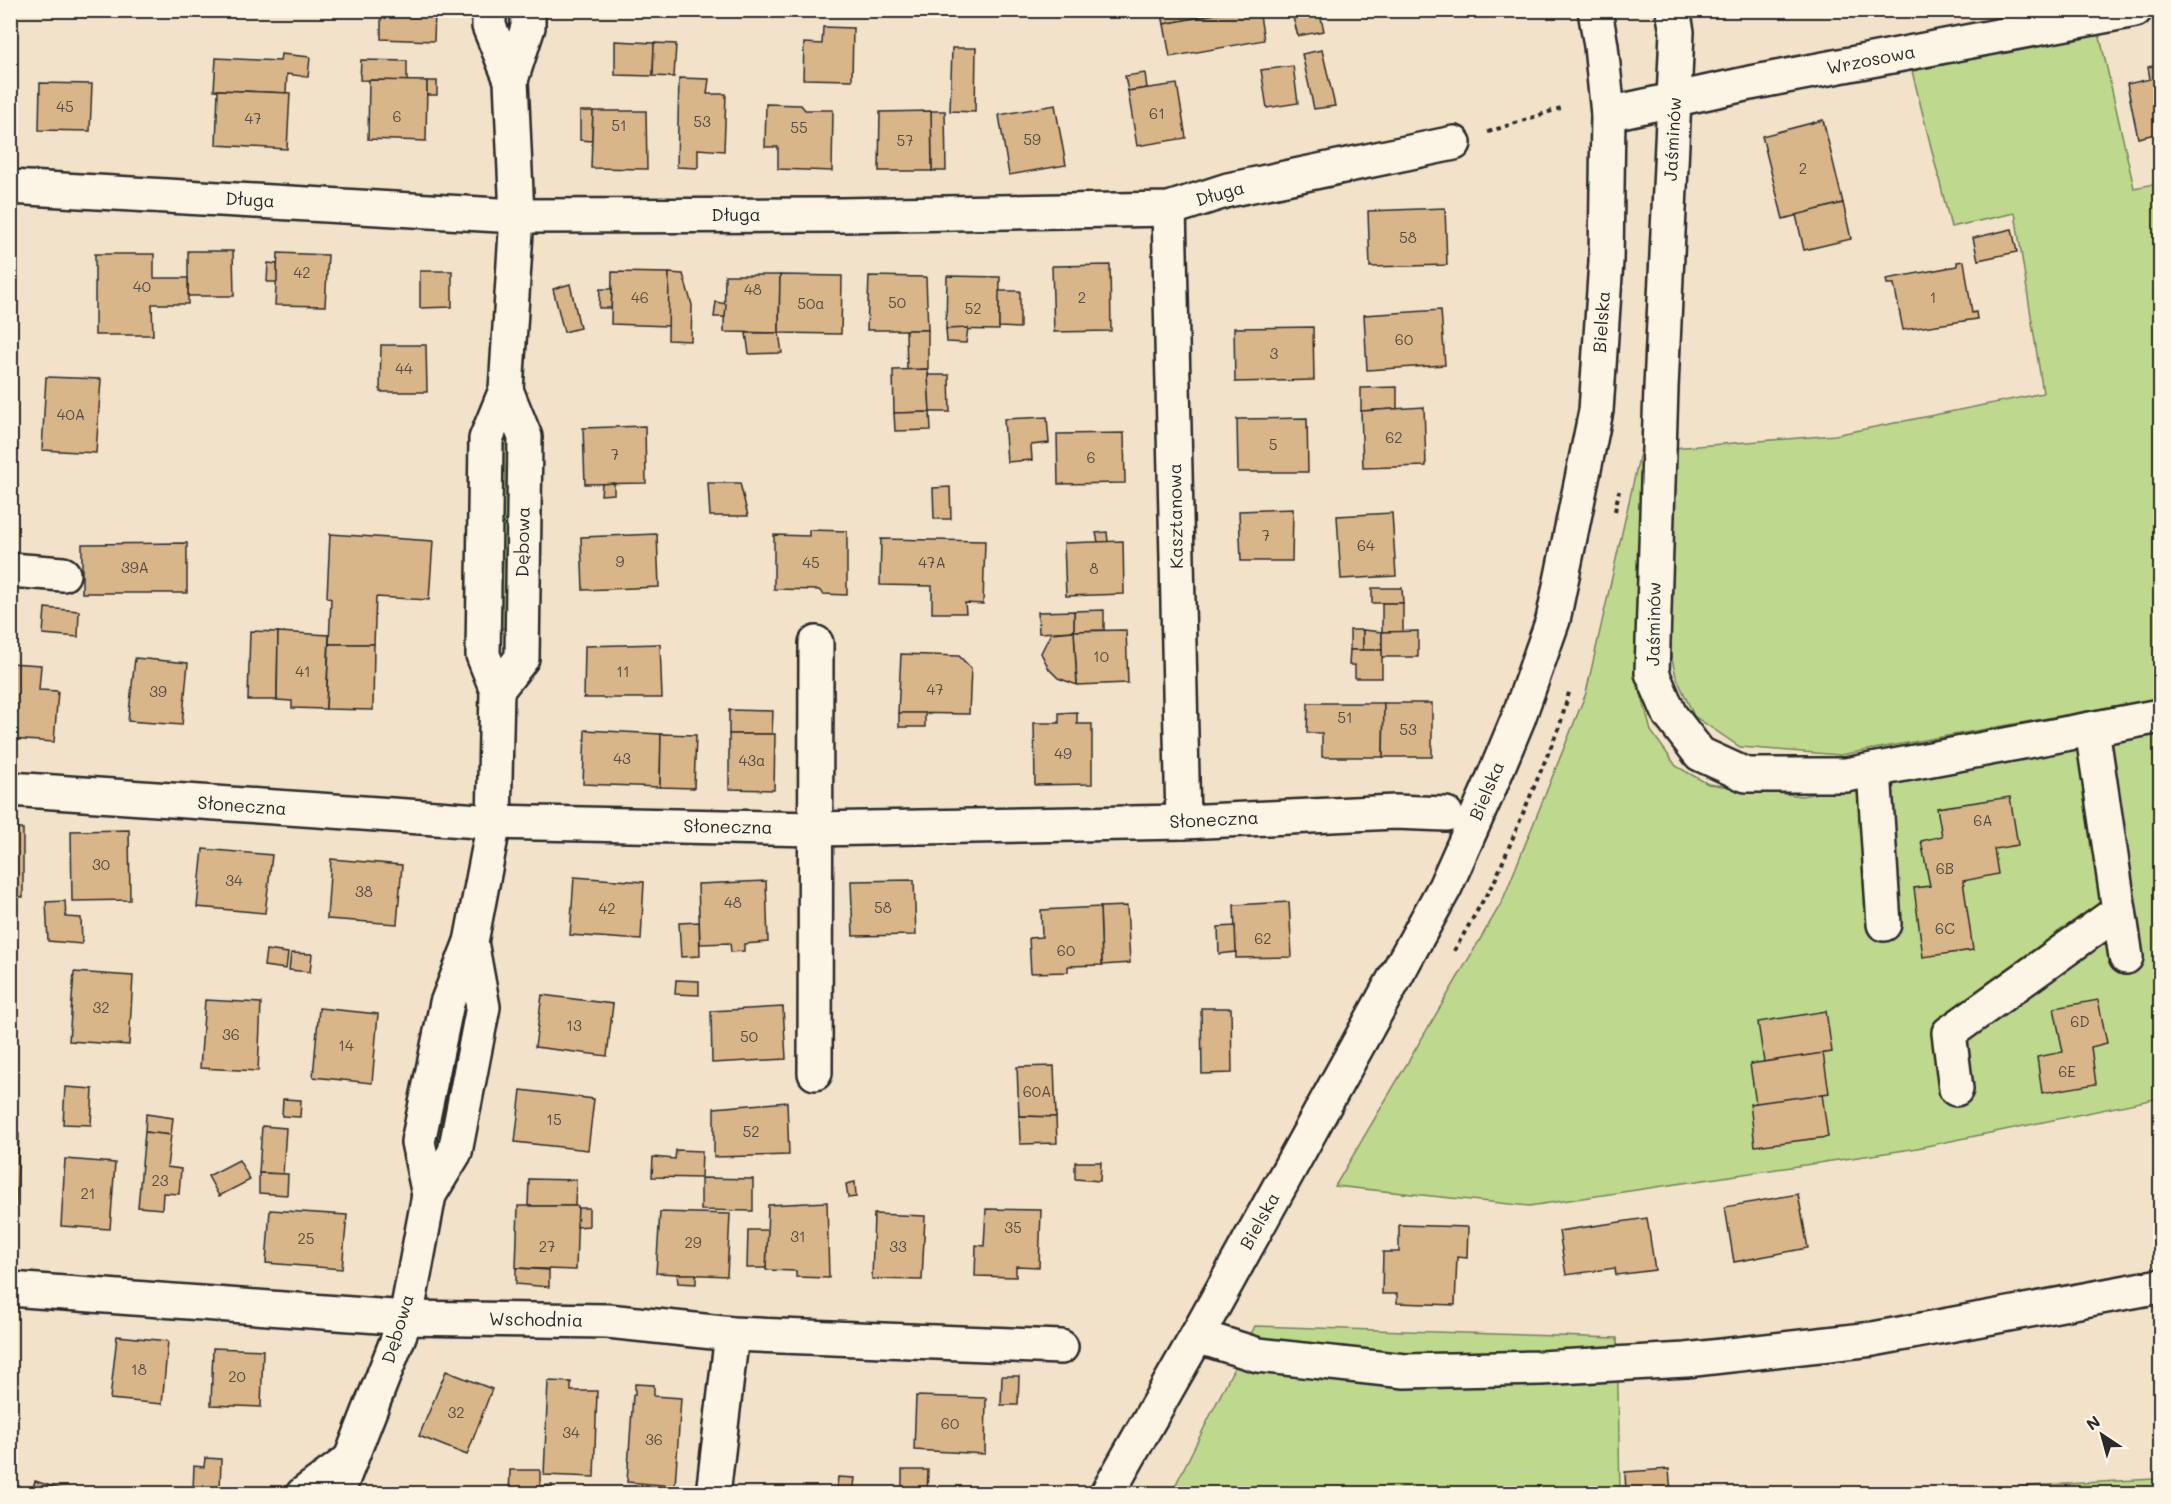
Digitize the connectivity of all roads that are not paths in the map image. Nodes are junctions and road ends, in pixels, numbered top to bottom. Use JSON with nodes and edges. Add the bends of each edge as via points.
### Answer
{"nodes":[{"id":1,"x":489,"y":10,"type":"edge"},
{"id":2,"x":528,"y":10,"type":"edge"},
{"id":3,"x":1595,"y":10,"type":"edge"},
{"id":4,"x":1673,"y":10,"type":"edge"},
{"id":5,"x":2135,"y":10,"type":"edge"},
{"id":6,"x":511,"y":80,"type":"junction"},
{"id":7,"x":1675,"y":100,"type":"junction"},
{"id":8,"x":1608,"y":114,"type":"junction"},
{"id":9,"x":1454,"y":143,"type":"road end"},
{"id":10,"x":10,"y":187,"type":"edge"},
{"id":11,"x":1169,"y":209,"type":"junction"},
{"id":12,"x":517,"y":216,"type":"junction"},
{"id":13,"x":10,"y":570,"type":"edge"},
{"id":14,"x":63,"y":574,"type":"dead end"},
{"id":15,"x":816,"y":643,"type":"dead end"},
{"id":16,"x":2160,"y":716,"type":"edge"},
{"id":17,"x":2092,"y":729,"type":"junction"},
{"id":18,"x":1874,"y":770,"type":"junction"},
{"id":19,"x":10,"y":789,"type":"edge"},
{"id":20,"x":1446,"y":814,"type":"dead end"},
{"id":21,"x":494,"y":822,"type":"junction"},
{"id":22,"x":1183,"y":822,"type":"junction"},
{"id":23,"x":814,"y":829,"type":"junction"},
{"id":24,"x":2119,"y":911,"type":"junction"},
{"id":25,"x":1884,"y":924,"type":"dead end"},
{"id":26,"x":2126,"y":957,"type":"dead end"},
{"id":27,"x":815,"y":1073,"type":"dead end"},
{"id":28,"x":1956,"y":1089,"type":"dead end"},
{"id":29,"x":2160,"y":1286,"type":"edge"},
{"id":30,"x":10,"y":1289,"type":"edge"},
{"id":31,"x":406,"y":1318,"type":"junction"},
{"id":32,"x":732,"y":1334,"type":"junction"},
{"id":33,"x":1197,"y":1336,"type":"junction"},
{"id":34,"x":1061,"y":1347,"type":"dead end"},
{"id":35,"x":351,"y":1459,"type":"junction"},
{"id":36,"x":303,"y":1494,"type":"edge"},
{"id":37,"x":337,"y":1494,"type":"edge"},
{"id":38,"x":713,"y":1494,"type":"edge"},
{"id":39,"x":1107,"y":1494,"type":"edge"}],
"edges":[{"from":1,"to":6,"type":"street","name":"Dębowa","via":[[489,26]]},
{"from":2,"to":6,"type":"street","name":"Dębowa","via":[[528,27]]},
{"from":3,"to":8,"type":"street","name":"Bielska"},
{"from":4,"to":7,"type":"street","name":"Jaśminów","via":[[1677,32]]},
{"from":5,"to":7,"type":"street","name":"Wrzosowa"},
{"from":6,"to":12,"type":"street","name":"Dębowa"},
{"from":7,"to":8,"type":"street","name":"Wrzosowa"},
{"from":7,"to":18,"type":"street","name":"Jaśminów","via":[[1652,673],[1670,715],[1700,754],[1746,776],[1846,775]]},
{"from":8,"to":33,"type":"street","name":"Bielska","via":[[1606,261],[1596,411],[1553,620],[1518,719],[1445,887]]},
{"from":9,"to":11,"type":"street","name":"Długa","via":[[1228,190]]},
{"from":10,"to":12,"type":"street","name":"Długa"},
{"from":11,"to":12,"type":"street","name":"Długa"},
{"from":11,"to":22,"type":"street","name":"Kasztanowa"},
{"from":12,"to":21,"type":"street","name":"Dębowa","via":[[506,390],[486,439],[483,655],[497,690]]},
{"from":13,"to":14,"type":"street"},
{"from":15,"to":23,"type":"street"},
{"from":16,"to":17,"type":"street","name":"Jaśminów"},
{"from":17,"to":18,"type":"street","name":"Jaśminów"},
{"from":17,"to":24,"type":"street"},
{"from":18,"to":25,"type":"street"},
{"from":19,"to":21,"type":"street","name":"Słoneczna"},
{"from":20,"to":22,"type":"street","name":"Słoneczna","via":[[1395,812]]},
{"from":21,"to":23,"type":"street","name":"Słoneczna"},
{"from":21,"to":31,"type":"street","name":"Dębowa","via":[[471,942],[447,1003],[418,1142],[429,1195]]},
{"from":22,"to":23,"type":"street","name":"Słoneczna"},
{"from":23,"to":27,"type":"street"},
{"from":24,"to":26,"type":"street"},
{"from":24,"to":28,"type":"street","via":[[1949,1033]]},
{"from":29,"to":33,"type":"street","via":[[1873,1339],[1686,1360],[1540,1368],[1405,1371],[1258,1356]]},
{"from":30,"to":31,"type":"street","name":"Wschodnia"},
{"from":31,"to":32,"type":"street","name":"Wschodnia","via":[[608,1321]]},
{"from":31,"to":35,"type":"street","name":"Dębowa"},
{"from":32,"to":34,"type":"street","name":"Wschodnia"},
{"from":32,"to":38,"type":"street"},
{"from":33,"to":39,"type":"street","name":"Bielska"},
{"from":35,"to":36,"type":"street"},
{"from":35,"to":37,"type":"street","name":"Dębowa"}]}
